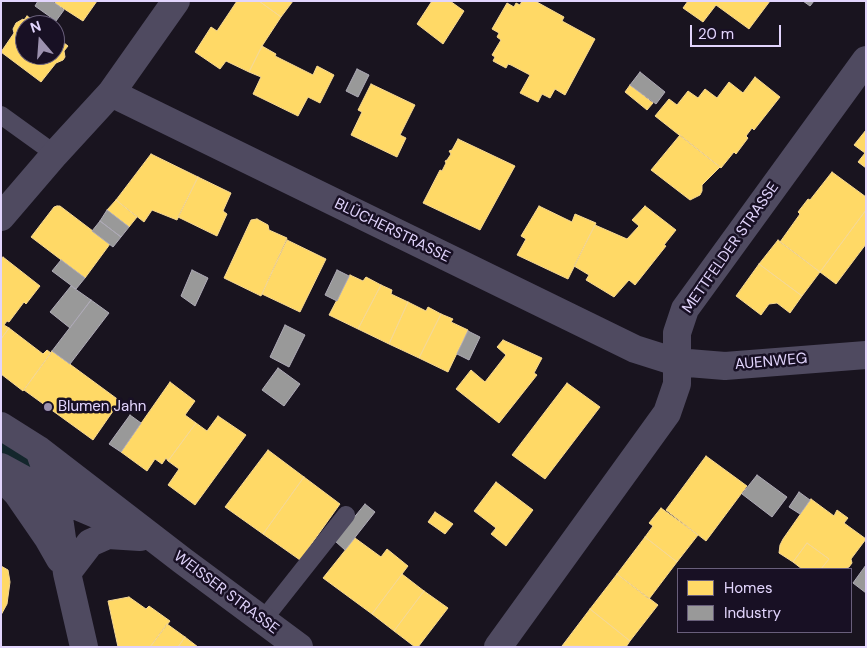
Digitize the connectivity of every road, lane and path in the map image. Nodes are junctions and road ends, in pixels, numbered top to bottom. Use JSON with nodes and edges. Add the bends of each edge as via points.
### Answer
{"nodes":[{"id":1,"x":176,"y":1,"type":"edge"},
{"id":2,"x":866,"y":60,"type":"edge"},
{"id":3,"x":111,"y":93,"type":"junction"},
{"id":4,"x":1,"y":115,"type":"edge"},
{"id":5,"x":55,"y":154,"type":"junction"},
{"id":6,"x":1,"y":216,"type":"edge"},
{"id":7,"x":866,"y":355,"type":"edge"},
{"id":8,"x":676,"y":362,"type":"junction"},
{"id":9,"x":1,"y":426,"type":"edge"},
{"id":10,"x":39,"y":450,"type":"junction"},
{"id":11,"x":1,"y":467,"type":"edge"},
{"id":12,"x":1,"y":477,"type":"edge"},
{"id":13,"x":56,"y":497,"type":"junction"},
{"id":14,"x":346,"y":514,"type":"dead end"},
{"id":15,"x":153,"y":538,"type":"junction"},
{"id":16,"x":67,"y":573,"type":"junction"},
{"id":17,"x":263,"y":620,"type":"junction"},
{"id":18,"x":84,"y":647,"type":"edge"},
{"id":19,"x":299,"y":647,"type":"edge"},
{"id":20,"x":498,"y":647,"type":"edge"}],
"edges":[{"from":1,"to":3,"type":"street"},
{"from":2,"to":8,"type":"street","name":"METTFELDER STRASSE","via":[[685,309],[678,333]]},
{"from":3,"to":5,"type":"street"},
{"from":3,"to":8,"type":"street","name":"BLÜCHERSTRASSE","via":[[635,349]]},
{"from":4,"to":5,"type":"lane"},
{"from":5,"to":6,"type":"street"},
{"from":7,"to":8,"type":"street","name":"AUENWEG","via":[[725,366]]},
{"from":8,"to":20,"type":"street","name":"METTFELDER STRASSE","via":[[677,384],[667,413]]},
{"from":9,"to":10,"type":"street","name":"WEISSER STRASSE"},
{"from":10,"to":13,"type":"street"},
{"from":10,"to":15,"type":"street","name":"WEISSER STRASSE"},
{"from":11,"to":13,"type":"street","name":"WEISSER STRASSE"},
{"from":12,"to":16,"type":"street","via":[[17,493],[48,538]]},
{"from":13,"to":15,"type":"street","name":"WEISSER STRASSE"},
{"from":13,"to":16,"type":"street"},
{"from":14,"to":17,"type":"lane"},
{"from":15,"to":16,"type":"street","via":[[108,535],[90,543]]},
{"from":15,"to":17,"type":"street","name":"WEISSER STRASSE"},
{"from":16,"to":18,"type":"street"},
{"from":17,"to":19,"type":"street","name":"WEISSER STRASSE"}]}
